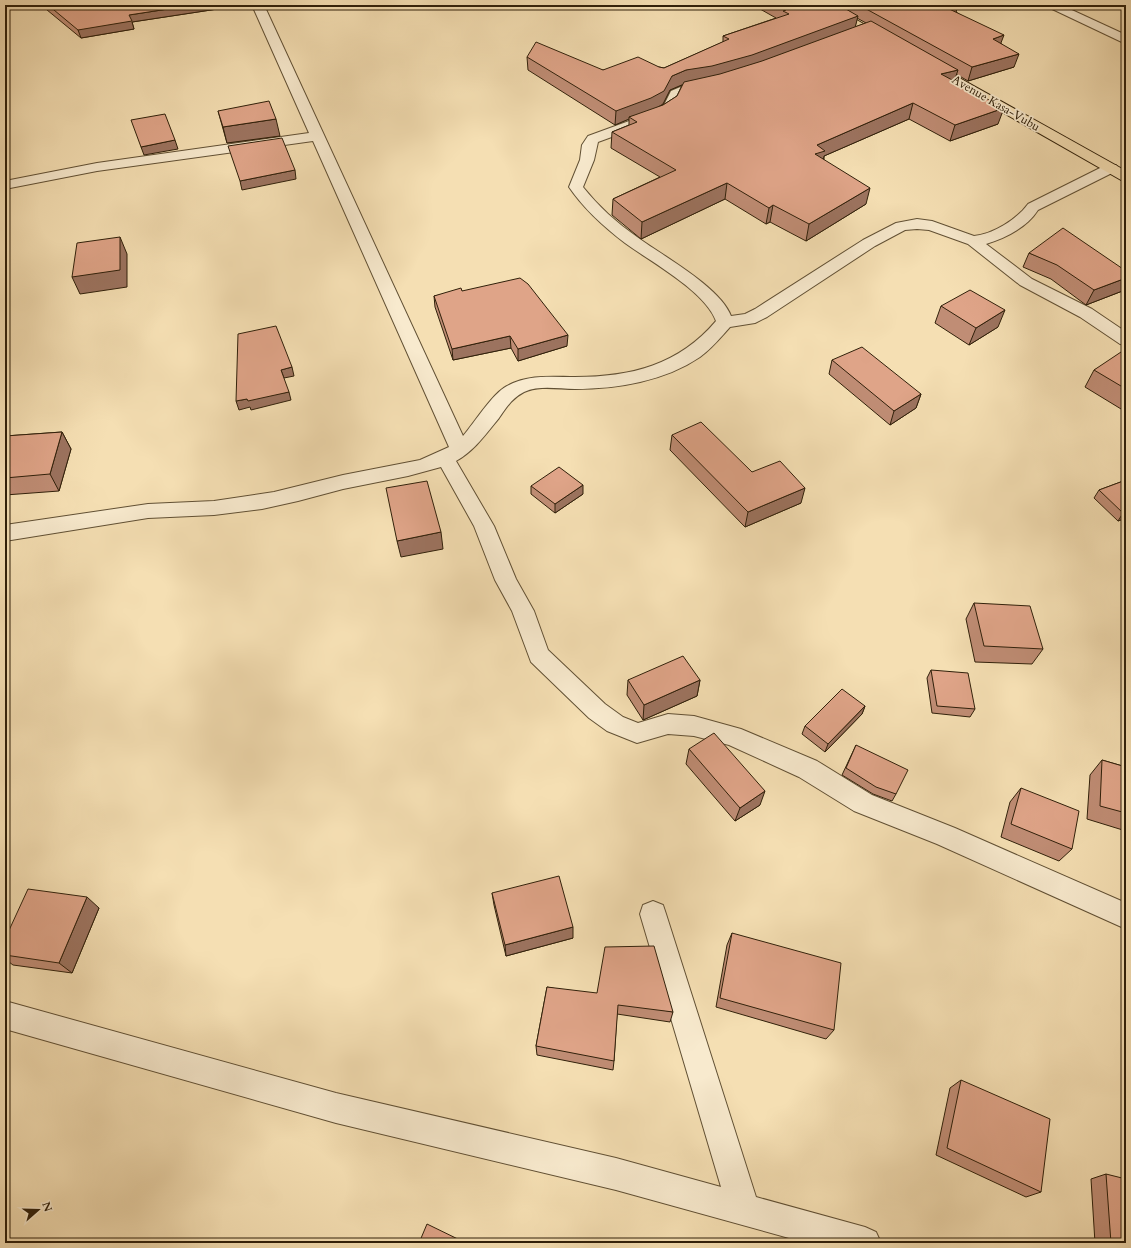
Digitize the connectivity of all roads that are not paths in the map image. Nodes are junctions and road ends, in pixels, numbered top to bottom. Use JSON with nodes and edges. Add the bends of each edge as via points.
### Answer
{"nodes":[{"id":1,"x":258,"y":5,"type":"edge"},
{"id":2,"x":823,"y":5,"type":"edge"},
{"id":3,"x":1052,"y":5,"type":"edge"},
{"id":4,"x":867,"y":30,"type":"junction"},
{"id":5,"x":853,"y":35,"type":"edge"},
{"id":6,"x":1126,"y":40,"type":"edge"},
{"id":7,"x":894,"y":45,"type":"edge"},
{"id":8,"x":914,"y":57,"type":"edge"},
{"id":9,"x":718,"y":83,"type":"edge"},
{"id":10,"x":317,"y":136,"type":"junction"},
{"id":11,"x":1111,"y":168,"type":"junction"},
{"id":12,"x":1126,"y":177,"type":"edge"},
{"id":13,"x":5,"y":185,"type":"edge"},
{"id":14,"x":973,"y":241,"type":"junction"},
{"id":15,"x":725,"y":322,"type":"junction"},
{"id":16,"x":1126,"y":340,"type":"edge"},
{"id":17,"x":452,"y":454,"type":"junction"},
{"id":18,"x":5,"y":533,"type":"edge"},
{"id":19,"x":654,"y":914,"type":"dead end"},
{"id":20,"x":1126,"y":916,"type":"edge"},
{"id":21,"x":5,"y":1014,"type":"edge"},
{"id":22,"x":744,"y":1210,"type":"junction"},
{"id":23,"x":865,"y":1243,"type":"edge"}],
"edges":[{"from":1,"to":10,"type":"street"},
{"from":2,"to":4,"type":"highway"},
{"from":3,"to":6,"type":"street"},
{"from":4,"to":5,"type":"street"},
{"from":4,"to":7,"type":"highway"},
{"from":8,"to":11,"type":"highway","name":"Avenue Kasa-Vubu"},
{"from":9,"to":15,"type":"street","via":[[680,92],[676,94],[670,107],[656,116],[593,139],[587,148],[587,162],[577,178],[576,187],[630,240],[703,292],[719,308]]},
{"from":10,"to":13,"type":"street","via":[[96,167]]},
{"from":10,"to":17,"type":"street"},
{"from":11,"to":12,"type":"highway","name":"Avenue Kasa-Vubu"},
{"from":11,"to":14,"type":"street","via":[[1033,207],[1026,218],[994,236]]},
{"from":14,"to":15,"type":"street","via":[[932,226],[901,226],[869,243],[761,314],[750,319]]},
{"from":14,"to":16,"type":"street","via":[[1026,282],[1086,313]]},
{"from":15,"to":17,"type":"street","via":[[709,340],[681,363],[660,370],[610,381],[529,384],[515,389],[502,398],[492,414]]},
{"from":17,"to":18,"type":"street","via":[[427,465],[338,482],[272,499],[212,508],[149,510],[71,525]]},
{"from":17,"to":20,"type":"street","via":[[506,580],[523,611],[539,655],[597,712],[615,724],[637,733],[668,724],[694,726],[733,736],[808,769],[863,803],[961,842]]},
{"from":19,"to":22,"type":"street"},
{"from":21,"to":22,"type":"street","via":[[336,1108],[616,1174]]},
{"from":22,"to":23,"type":"street"}]}
